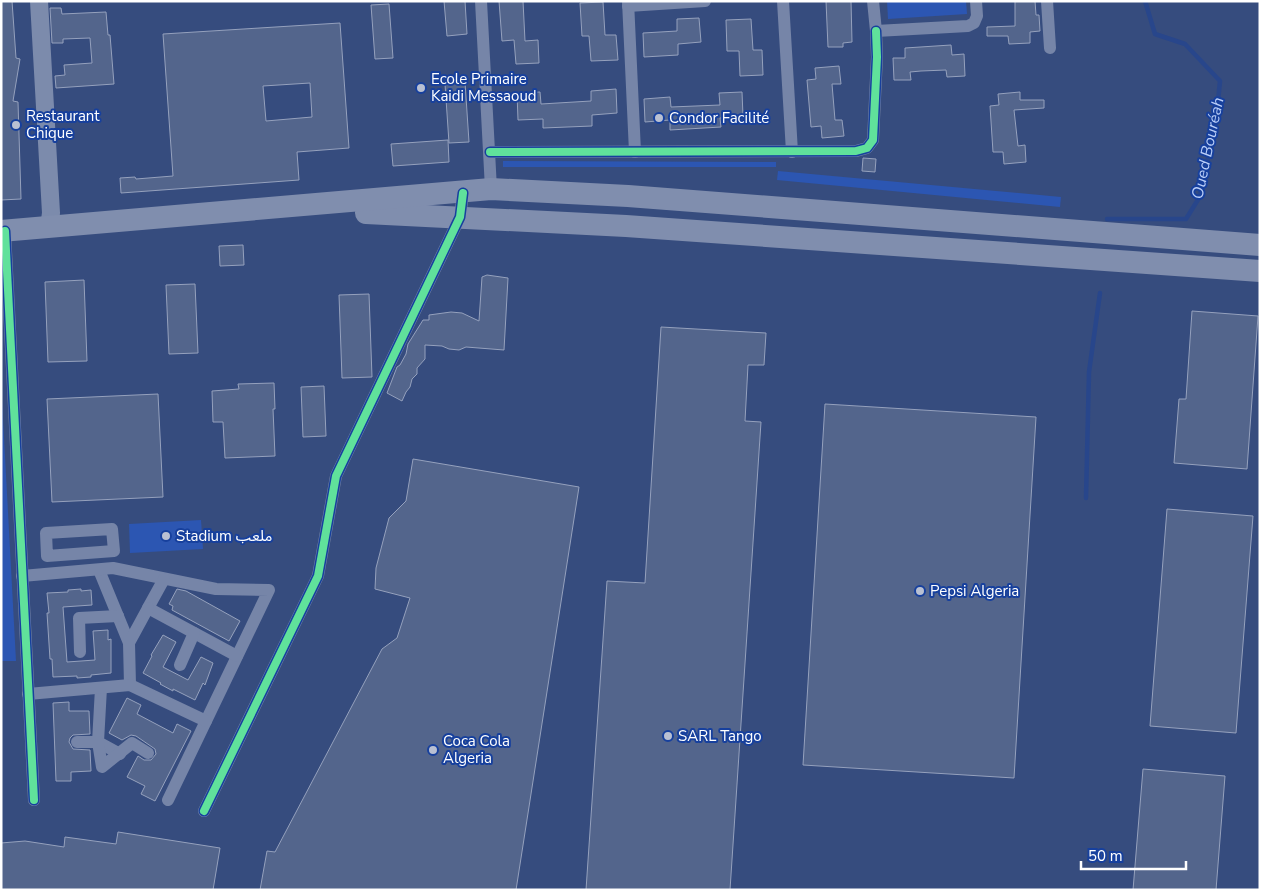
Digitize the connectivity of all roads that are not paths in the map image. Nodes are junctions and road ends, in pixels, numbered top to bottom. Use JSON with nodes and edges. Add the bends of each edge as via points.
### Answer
{"nodes":[{"id":1,"x":39,"y":1,"type":"edge"},
{"id":2,"x":481,"y":1,"type":"edge"},
{"id":3,"x":705,"y":1,"type":"edge"},
{"id":4,"x":783,"y":1,"type":"edge"},
{"id":5,"x":873,"y":1,"type":"edge"},
{"id":6,"x":976,"y":1,"type":"edge"},
{"id":7,"x":1047,"y":1,"type":"edge"},
{"id":8,"x":628,"y":3,"type":"edge"},
{"id":9,"x":876,"y":31,"type":"junction"},
{"id":10,"x":1050,"y":48,"type":"dead end"},
{"id":11,"x":490,"y":152,"type":"junction"},
{"id":12,"x":635,"y":152,"type":"junction"},
{"id":13,"x":792,"y":152,"type":"junction"},
{"id":14,"x":491,"y":190,"type":"junction"},
{"id":15,"x":463,"y":193,"type":"junction"},
{"id":16,"x":628,"y":196,"type":"junction"},
{"id":17,"x":275,"y":209,"type":"junction"},
{"id":18,"x":460,"y":217,"type":"junction"},
{"id":19,"x":626,"y":226,"type":"junction"},
{"id":20,"x":49,"y":228,"type":"junction"},
{"id":21,"x":3,"y":231,"type":"edge"},
{"id":22,"x":1260,"y":245,"type":"edge"},
{"id":23,"x":1260,"y":272,"type":"edge"},
{"id":24,"x":80,"y":531,"type":"junction"},
{"id":25,"x":82,"y":553,"type":"junction"},
{"id":26,"x":99,"y":570,"type":"junction"},
{"id":27,"x":83,"y":571,"type":"junction"},
{"id":28,"x":22,"y":576,"type":"junction"},
{"id":29,"x":164,"y":579,"type":"junction"},
{"id":30,"x":148,"y":608,"type":"junction"},
{"id":31,"x":118,"y":616,"type":"junction"},
{"id":32,"x":194,"y":633,"type":"junction"},
{"id":33,"x":129,"y":643,"type":"junction"},
{"id":34,"x":80,"y":652,"type":"dead end"},
{"id":35,"x":237,"y":656,"type":"junction"},
{"id":36,"x":180,"y":665,"type":"dead end"},
{"id":37,"x":130,"y":685,"type":"junction"},
{"id":38,"x":101,"y":688,"type":"junction"},
{"id":39,"x":28,"y":694,"type":"junction"},
{"id":40,"x":206,"y":721,"type":"junction"},
{"id":41,"x":77,"y":742,"type":"dead end"},
{"id":42,"x":98,"y":742,"type":"junction"},
{"id":43,"x":148,"y":753,"type":"dead end"},
{"id":44,"x":120,"y":754,"type":"junction"},
{"id":45,"x":34,"y":800,"type":"dead end"},
{"id":46,"x":168,"y":800,"type":"dead end"},
{"id":47,"x":204,"y":811,"type":"dead end"}],
"edges":[{"from":1,"to":20,"type":"main road"},
{"from":2,"to":11,"type":"street"},
{"from":3,"to":8,"type":"street"},
{"from":4,"to":13,"type":"street"},
{"from":5,"to":9,"type":"street"},
{"from":6,"to":9,"type":"street","via":[[977,16],[968,26]]},
{"from":7,"to":10,"type":"street"},
{"from":8,"to":12,"type":"street"},
{"from":9,"to":13,"type":"street","via":[[873,140],[866,148],[856,151]]},
{"from":11,"to":12,"type":"street"},
{"from":11,"to":14,"type":"street"},
{"from":12,"to":13,"type":"street"},
{"from":14,"to":15,"type":"highway"},
{"from":14,"to":16,"type":"highway"},
{"from":15,"to":17,"type":"highway"},
{"from":15,"to":18,"type":"street"},
{"from":16,"to":19,"type":"highway"},
{"from":16,"to":22,"type":"highway"},
{"from":17,"to":18,"type":"highway"},
{"from":17,"to":20,"type":"highway"},
{"from":18,"to":19,"type":"highway"},
{"from":18,"to":47,"type":"street","via":[[336,476],[318,576]]},
{"from":19,"to":23,"type":"highway"},
{"from":20,"to":21,"type":"highway"},
{"from":21,"to":28,"type":"street"},
{"from":24,"to":25,"type":"street"},
{"from":24,"to":25,"type":"street","via":[[112,529],[114,551]]},
{"from":24,"to":25,"type":"street","via":[[46,533],[48,556]]},
{"from":25,"to":27,"type":"street"},
{"from":26,"to":27,"type":"street"},
{"from":26,"to":29,"type":"street","via":[[114,568]]},
{"from":26,"to":31,"type":"street"},
{"from":27,"to":28,"type":"street"},
{"from":28,"to":39,"type":"street"},
{"from":29,"to":30,"type":"street"},
{"from":29,"to":35,"type":"street","via":[[216,589],[269,590]]},
{"from":30,"to":32,"type":"street"},
{"from":30,"to":33,"type":"street"},
{"from":31,"to":33,"type":"street"},
{"from":31,"to":34,"type":"street","via":[[78,618]]},
{"from":32,"to":35,"type":"street"},
{"from":32,"to":36,"type":"street"},
{"from":33,"to":37,"type":"street"},
{"from":35,"to":40,"type":"street"},
{"from":37,"to":38,"type":"street"},
{"from":37,"to":40,"type":"street"},
{"from":38,"to":39,"type":"street"},
{"from":38,"to":42,"type":"street"},
{"from":39,"to":45,"type":"street"},
{"from":40,"to":46,"type":"street"},
{"from":41,"to":42,"type":"street"},
{"from":42,"to":44,"type":"street"},
{"from":42,"to":44,"type":"street","via":[[102,767]]},
{"from":43,"to":44,"type":"street","via":[[132,743]]}]}
